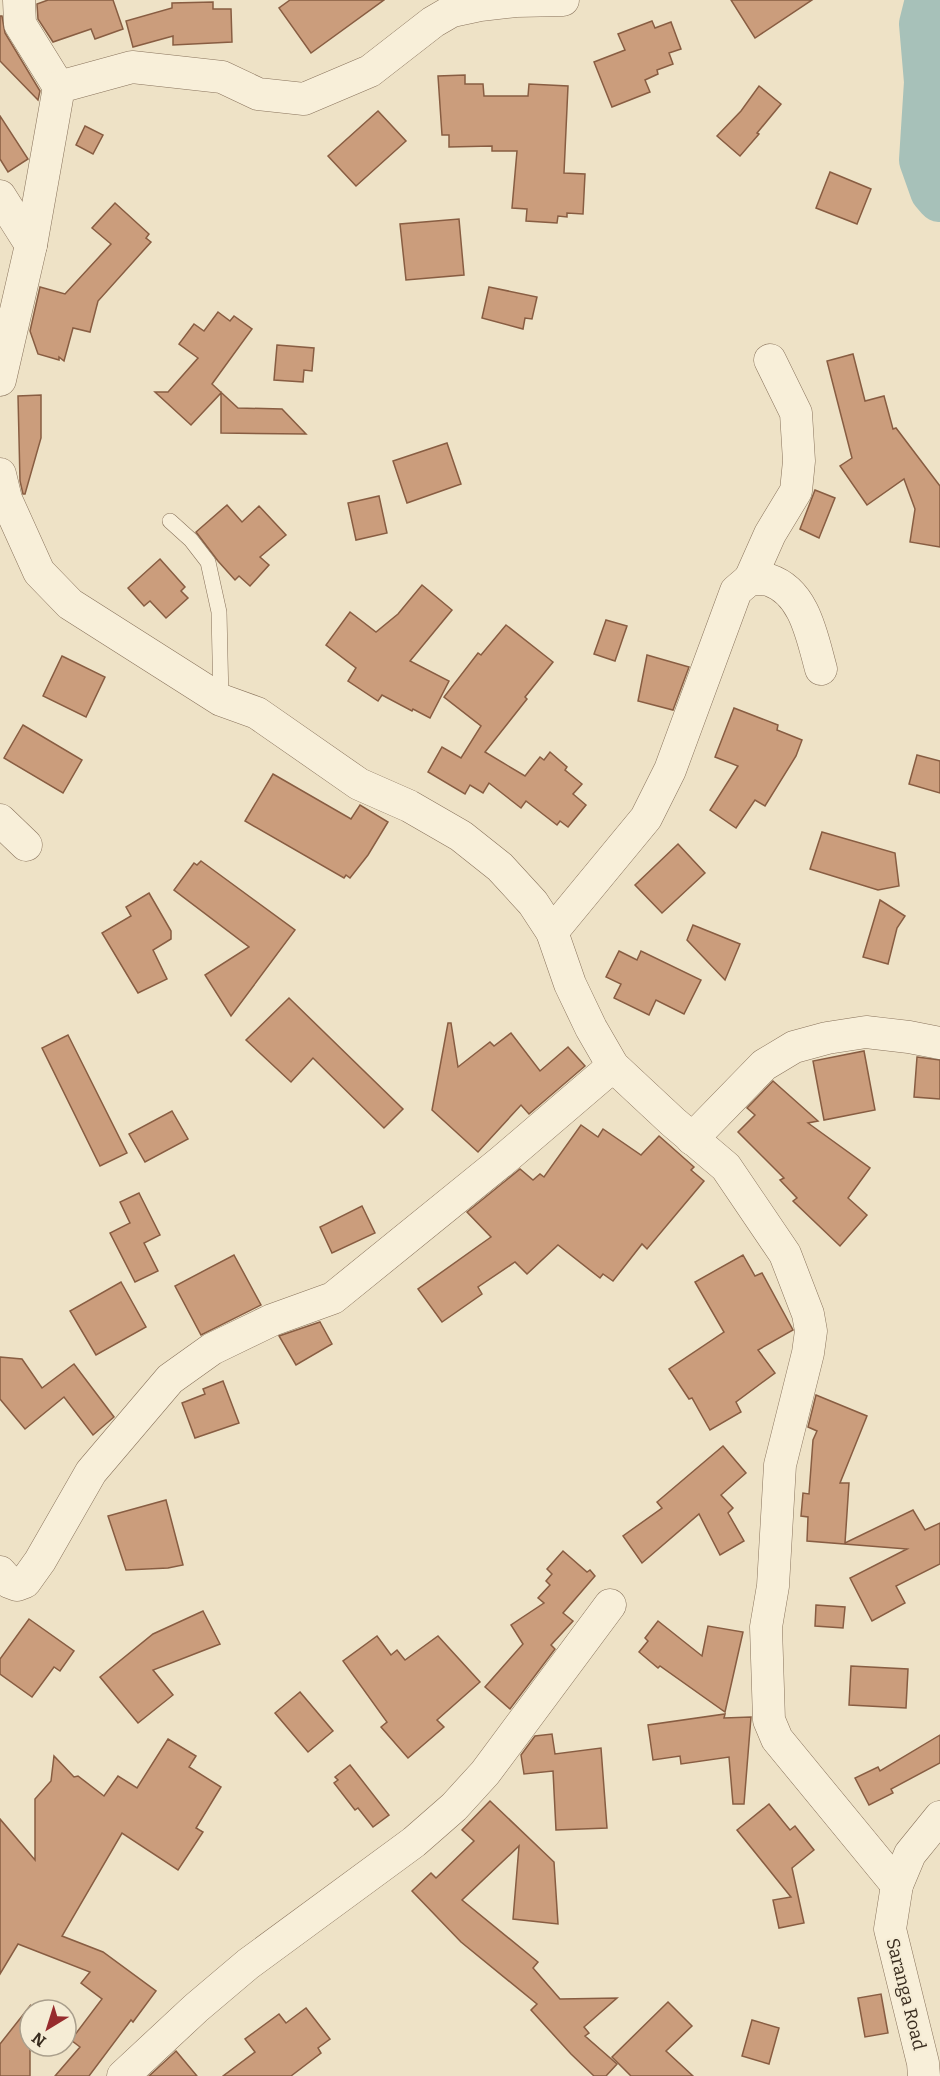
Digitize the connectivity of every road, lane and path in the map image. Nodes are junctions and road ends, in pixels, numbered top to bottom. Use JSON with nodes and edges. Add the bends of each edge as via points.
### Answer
{"nodes":[{"id":1,"x":19,"y":0,"type":"edge"},
{"id":2,"x":563,"y":0,"type":"edge"},
{"id":3,"x":59,"y":87,"type":"junction"},
{"id":4,"x":0,"y":196,"type":"edge"},
{"id":5,"x":31,"y":245,"type":"junction"},
{"id":6,"x":770,"y":360,"type":"dead end"},
{"id":7,"x":0,"y":380,"type":"edge"},
{"id":8,"x":0,"y":474,"type":"edge"},
{"id":9,"x":170,"y":521,"type":"dead end"},
{"id":10,"x":750,"y":579,"type":"junction"},
{"id":11,"x":821,"y":669,"type":"dead end"},
{"id":12,"x":221,"y":700,"type":"junction"},
{"id":13,"x":0,"y":820,"type":"edge"},
{"id":14,"x":26,"y":845,"type":"dead end"},
{"id":15,"x":552,"y":932,"type":"junction"},
{"id":16,"x":940,"y":1043,"type":"edge"},
{"id":17,"x":613,"y":1066,"type":"junction"},
{"id":18,"x":692,"y":1139,"type":"junction"},
{"id":19,"x":0,"y":1572,"type":"edge"},
{"id":20,"x":610,"y":1605,"type":"dead end"},
{"id":21,"x":940,"y":1817,"type":"edge"},
{"id":22,"x":897,"y":1885,"type":"junction"},
{"id":23,"x":123,"y":2076,"type":"edge"},
{"id":24,"x":924,"y":2076,"type":"edge"}],
"edges":[{"from":1,"to":3,"type":"street","via":[[20,24]]},
{"from":2,"to":3,"type":"street","via":[[516,1],[452,11],[370,71],[304,99],[258,94],[222,77],[132,68]]},
{"from":3,"to":5,"type":"street"},
{"from":4,"to":5,"type":"street"},
{"from":5,"to":7,"type":"street"},
{"from":6,"to":10,"type":"street","via":[[796,413],[799,461],[796,490]]},
{"from":8,"to":12,"type":"street","via":[[6,499],[39,572],[70,604]]},
{"from":9,"to":12,"type":"lane","via":[[207,562],[219,612]]},
{"from":10,"to":11,"type":"street","via":[[769,580],[792,595],[807,620]]},
{"from":10,"to":15,"type":"street","via":[[736,591],[670,770],[646,818]]},
{"from":12,"to":15,"type":"street","via":[[257,713],[359,784],[410,806],[461,836],[500,867],[533,903]]},
{"from":13,"to":14,"type":"street"},
{"from":15,"to":17,"type":"street","via":[[570,984]]},
{"from":16,"to":18,"type":"street","via":[[866,1032],[794,1047],[764,1065]]},
{"from":17,"to":18,"type":"street"},
{"from":17,"to":19,"type":"street","via":[[333,1298],[272,1320],[212,1349],[170,1379],[91,1472],[25,1582],[17,1586]]},
{"from":18,"to":22,"type":"street","via":[[726,1167],[785,1254],[811,1331],[780,1466],[773,1586],[766,1626],[769,1720],[777,1739]]},
{"from":20,"to":23,"type":"street","via":[[485,1773],[454,1807],[414,1842],[248,1964]]},
{"from":21,"to":22,"type":"street","name":"Saranga Road","via":[[910,1854]]},
{"from":22,"to":24,"type":"street","name":"Saranga Road","via":[[890,1929],[924,2062]]}]}
